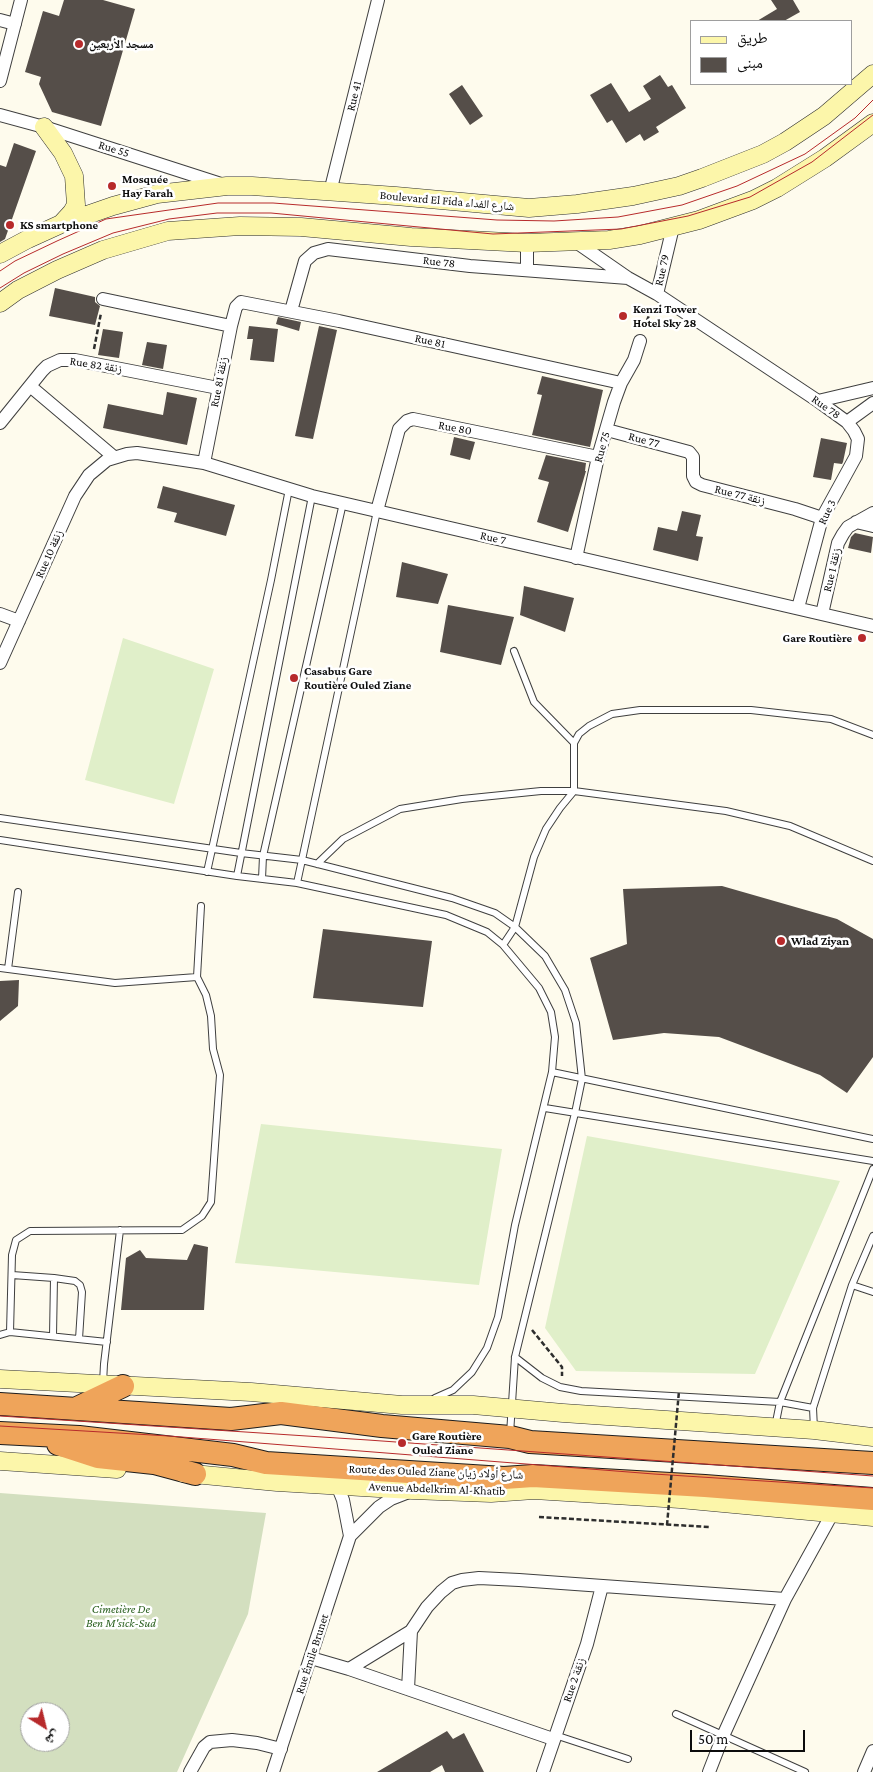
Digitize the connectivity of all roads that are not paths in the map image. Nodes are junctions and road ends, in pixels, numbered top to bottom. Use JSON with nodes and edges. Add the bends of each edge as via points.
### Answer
{"nodes":[{"id":1,"x":22,"y":0,"type":"edge"},
{"id":2,"x":378,"y":0,"type":"edge"},
{"id":3,"x":0,"y":20,"type":"edge"},
{"id":4,"x":15,"y":24,"type":"junction"},
{"id":5,"x":873,"y":74,"type":"edge"},
{"id":6,"x":0,"y":81,"type":"edge"},
{"id":7,"x":0,"y":115,"type":"edge"},
{"id":8,"x":873,"y":123,"type":"edge"},
{"id":9,"x":44,"y":127,"type":"junction"},
{"id":10,"x":227,"y":186,"type":"junction"},
{"id":11,"x":330,"y":192,"type":"junction"},
{"id":12,"x":61,"y":224,"type":"junction"},
{"id":13,"x":672,"y":227,"type":"junction"},
{"id":14,"x":576,"y":242,"type":"junction"},
{"id":15,"x":527,"y":244,"type":"junction"},
{"id":16,"x":0,"y":254,"type":"edge"},
{"id":17,"x":527,"y":270,"type":"junction"},
{"id":18,"x":628,"y":278,"type":"junction"},
{"id":19,"x":656,"y":294,"type":"junction"},
{"id":20,"x":103,"y":299,"type":"road end"},
{"id":21,"x":0,"y":303,"type":"edge"},
{"id":22,"x":239,"y":303,"type":"joint"},
{"id":23,"x":291,"y":311,"type":"junction"},
{"id":24,"x":231,"y":326,"type":"junction"},
{"id":25,"x":640,"y":341,"type":"road end"},
{"id":26,"x":621,"y":383,"type":"junction"},
{"id":27,"x":30,"y":386,"type":"junction"},
{"id":28,"x":218,"y":388,"type":"junction"},
{"id":29,"x":873,"y":388,"type":"edge"},
{"id":30,"x":818,"y":401,"type":"junction"},
{"id":31,"x":873,"y":403,"type":"edge"},
{"id":32,"x":847,"y":422,"type":"junction"},
{"id":33,"x":0,"y":423,"type":"edge"},
{"id":34,"x":607,"y":430,"type":"junction"},
{"id":35,"x":682,"y":450,"type":"joint"},
{"id":36,"x":114,"y":457,"type":"junction"},
{"id":37,"x":598,"y":457,"type":"junction"},
{"id":38,"x":204,"y":463,"type":"junction"},
{"id":39,"x":289,"y":489,"type":"junction"},
{"id":40,"x":312,"y":496,"type":"junction"},
{"id":41,"x":343,"y":503,"type":"junction"},
{"id":42,"x":377,"y":511,"type":"junction"},
{"id":43,"x":873,"y":513,"type":"edge"},
{"id":44,"x":822,"y":518,"type":"junction"},
{"id":45,"x":856,"y":522,"type":"junction"},
{"id":46,"x":873,"y":526,"type":"edge"},
{"id":47,"x":576,"y":558,"type":"junction"},
{"id":48,"x":798,"y":608,"type":"junction"},
{"id":49,"x":0,"y":614,"type":"edge"},
{"id":50,"x":822,"y":614,"type":"junction"},
{"id":51,"x":19,"y":621,"type":"junction"},
{"id":52,"x":873,"y":626,"type":"edge"},
{"id":53,"x":514,"y":651,"type":"dead end"},
{"id":54,"x":0,"y":662,"type":"edge"},
{"id":55,"x":873,"y":735,"type":"edge"},
{"id":56,"x":574,"y":743,"type":"junction"},
{"id":57,"x":574,"y":791,"type":"junction"},
{"id":58,"x":0,"y":818,"type":"edge"},
{"id":59,"x":0,"y":840,"type":"edge"},
{"id":60,"x":212,"y":849,"type":"junction"},
{"id":61,"x":242,"y":853,"type":"junction"},
{"id":62,"x":263,"y":856,"type":"junction"},
{"id":63,"x":302,"y":860,"type":"junction"},
{"id":64,"x":873,"y":861,"type":"edge"},
{"id":65,"x":317,"y":864,"type":"junction"},
{"id":66,"x":207,"y":872,"type":"junction"},
{"id":67,"x":237,"y":876,"type":"junction"},
{"id":68,"x":262,"y":879,"type":"junction"},
{"id":69,"x":298,"y":883,"type":"junction"},
{"id":70,"x":18,"y":892,"type":"dead end"},
{"id":71,"x":201,"y":906,"type":"dead end"},
{"id":72,"x":514,"y":928,"type":"junction"},
{"id":73,"x":503,"y":945,"type":"junction"},
{"id":74,"x":0,"y":968,"type":"edge"},
{"id":75,"x":8,"y":969,"type":"junction"},
{"id":76,"x":197,"y":977,"type":"junction"},
{"id":77,"x":552,"y":1072,"type":"junction"},
{"id":78,"x":582,"y":1079,"type":"junction"},
{"id":79,"x":545,"y":1108,"type":"junction"},
{"id":80,"x":575,"y":1113,"type":"junction"},
{"id":81,"x":873,"y":1139,"type":"edge"},
{"id":82,"x":873,"y":1161,"type":"edge"},
{"id":83,"x":873,"y":1169,"type":"edge"},
{"id":84,"x":120,"y":1230,"type":"junction"},
{"id":85,"x":873,"y":1236,"type":"edge"},
{"id":86,"x":12,"y":1276,"type":"junction"},
{"id":87,"x":54,"y":1278,"type":"junction"},
{"id":88,"x":852,"y":1285,"type":"junction"},
{"id":89,"x":873,"y":1292,"type":"edge"},
{"id":90,"x":10,"y":1332,"type":"junction"},
{"id":91,"x":0,"y":1335,"type":"edge"},
{"id":92,"x":53,"y":1336,"type":"junction"},
{"id":93,"x":79,"y":1339,"type":"junction"},
{"id":94,"x":107,"y":1342,"type":"junction"},
{"id":95,"x":515,"y":1357,"type":"junction"},
{"id":96,"x":0,"y":1379,"type":"edge"},
{"id":97,"x":113,"y":1385,"type":"junction"},
{"id":98,"x":780,"y":1402,"type":"junction"},
{"id":99,"x":0,"y":1404,"type":"edge"},
{"id":100,"x":402,"y":1405,"type":"junction"},
{"id":101,"x":813,"y":1408,"type":"junction"},
{"id":102,"x":77,"y":1409,"type":"junction"},
{"id":103,"x":510,"y":1409,"type":"junction"},
{"id":104,"x":775,"y":1428,"type":"junction"},
{"id":105,"x":814,"y":1430,"type":"junction"},
{"id":106,"x":0,"y":1433,"type":"edge"},
{"id":107,"x":33,"y":1434,"type":"junction"},
{"id":108,"x":510,"y":1437,"type":"junction"},
{"id":109,"x":873,"y":1437,"type":"edge"},
{"id":110,"x":0,"y":1461,"type":"edge"},
{"id":111,"x":873,"y":1464,"type":"edge"},
{"id":112,"x":195,"y":1474,"type":"junction"},
{"id":113,"x":337,"y":1485,"type":"junction"},
{"id":114,"x":497,"y":1485,"type":"junction"},
{"id":115,"x":412,"y":1490,"type":"junction"},
{"id":116,"x":873,"y":1499,"type":"edge"},
{"id":117,"x":832,"y":1514,"type":"junction"},
{"id":118,"x":873,"y":1517,"type":"edge"},
{"id":119,"x":350,"y":1536,"type":"junction"},
{"id":120,"x":602,"y":1586,"type":"junction"},
{"id":121,"x":786,"y":1599,"type":"junction"},
{"id":122,"x":411,"y":1631,"type":"junction"},
{"id":123,"x":311,"y":1658,"type":"junction"},
{"id":124,"x":349,"y":1669,"type":"junction"},
{"id":125,"x":408,"y":1689,"type":"junction"},
{"id":126,"x":676,"y":1714,"type":"dead end"},
{"id":127,"x":723,"y":1736,"type":"junction"},
{"id":128,"x":554,"y":1737,"type":"junction"},
{"id":129,"x":281,"y":1749,"type":"junction"},
{"id":130,"x":873,"y":1750,"type":"edge"},
{"id":131,"x":628,"y":1759,"type":"dead end"},
{"id":132,"x":190,"y":1772,"type":"edge"},
{"id":133,"x":274,"y":1772,"type":"edge"},
{"id":134,"x":543,"y":1772,"type":"edge"},
{"id":135,"x":709,"y":1772,"type":"edge"},
{"id":136,"x":805,"y":1772,"type":"edge"},
{"id":137,"x":864,"y":1772,"type":"edge"}],
"edges":[{"from":1,"to":4,"type":"street"},
{"from":2,"to":11,"type":"street","name":"Rue 41"},
{"from":3,"to":4,"type":"street"},
{"from":4,"to":6,"type":"street"},
{"from":5,"to":11,"type":"main road","name":"Boulevard El Fida شارع الفداء","via":[[830,111],[785,142],[722,171],[657,191],[529,208]]},
{"from":7,"to":9,"type":"street","name":"Rue 55"},
{"from":8,"to":13,"type":"main road","via":[[826,158],[777,188],[727,210]]},
{"from":9,"to":10,"type":"street","name":"Rue 55"},
{"from":9,"to":12,"type":"main road","via":[[63,153],[74,176],[76,205]]},
{"from":10,"to":11,"type":"main road","name":"Boulevard El Fida شارع الفداء"},
{"from":10,"to":12,"type":"main road","name":"Boulevard El Fida شارع الفداء","via":[[157,194]]},
{"from":12,"to":16,"type":"main road","name":"Boulevard El Fida شارع الفداء"},
{"from":13,"to":14,"type":"main road","via":[[609,240]]},
{"from":13,"to":19,"type":"street","name":"Rue 79"},
{"from":14,"to":15,"type":"main road"},
{"from":14,"to":18,"type":"street","name":"Rue 78"},
{"from":15,"to":17,"type":"street"},
{"from":15,"to":21,"type":"main road","via":[[300,227],[240,226],[168,231],[95,253],[18,290]]},
{"from":17,"to":18,"type":"street","name":"Rue 78"},
{"from":17,"to":23,"type":"street","name":"Rue 78","via":[[320,250],[306,261]]},
{"from":18,"to":19,"type":"street","name":"Rue 78"},
{"from":19,"to":30,"type":"street","name":"Rue 78"},
{"from":20,"to":24,"type":"street"},
{"from":22,"to":23,"type":"street","name":"Rue 81"},
{"from":22,"to":24,"type":"street","name":"Rue 81 زنقة"},
{"from":23,"to":26,"type":"street","name":"Rue 81"},
{"from":24,"to":28,"type":"street","name":"Rue 81 زنقة"},
{"from":25,"to":26,"type":"street","name":"Rue 75"},
{"from":26,"to":34,"type":"street","name":"Rue 75"},
{"from":27,"to":28,"type":"street","name":"Rue 82 زنقة","via":[[55,362],[75,360]]},
{"from":27,"to":33,"type":"street","name":"Rue 82 زنقة"},
{"from":27,"to":36,"type":"street"},
{"from":28,"to":38,"type":"street","name":"Rue 81 زنقة"},
{"from":29,"to":30,"type":"street"},
{"from":30,"to":32,"type":"street","name":"Rue 78"},
{"from":31,"to":32,"type":"street"},
{"from":32,"to":44,"type":"street","name":"Rue 3","via":[[858,439],[856,456]]},
{"from":34,"to":35,"type":"street","name":"Rue 77"},
{"from":34,"to":37,"type":"street","name":"Rue 75"},
{"from":35,"to":44,"type":"street","name":"Rue 77 زنقة","via":[[693,457],[694,476],[702,486]]},
{"from":36,"to":38,"type":"street","name":"Rue 7","via":[[137,454]]},
{"from":36,"to":51,"type":"street","name":"Rue 10 زنقة","via":[[89,475],[75,496]]},
{"from":37,"to":42,"type":"street","name":"Rue 80","via":[[407,421],[399,429]]},
{"from":37,"to":47,"type":"street","name":"Rue 75"},
{"from":38,"to":39,"type":"street","name":"Rue 7"},
{"from":39,"to":40,"type":"street","name":"Rue 7"},
{"from":39,"to":60,"type":"lane"},
{"from":40,"to":41,"type":"street","name":"Rue 7"},
{"from":40,"to":61,"type":"lane"},
{"from":41,"to":42,"type":"street","name":"Rue 7"},
{"from":41,"to":62,"type":"lane"},
{"from":42,"to":47,"type":"street","name":"Rue 7"},
{"from":42,"to":63,"type":"lane"},
{"from":43,"to":45,"type":"street","name":"Rue 1 زنقة"},
{"from":44,"to":48,"type":"street","name":"Rue 3"},
{"from":45,"to":46,"type":"street"},
{"from":45,"to":50,"type":"street","name":"Rue 1 زنقة","via":[[848,527],[838,543]]},
{"from":47,"to":48,"type":"street","name":"Rue 7"},
{"from":48,"to":50,"type":"street","name":"Rue 7"},
{"from":49,"to":51,"type":"street"},
{"from":50,"to":52,"type":"street","name":"Rue 7"},
{"from":51,"to":54,"type":"street","name":"Rue 10 زنقة"},
{"from":53,"to":56,"type":"lane","via":[[534,702]]},
{"from":55,"to":56,"type":"lane","via":[[831,719],[752,710],[640,710],[612,714],[589,726]]},
{"from":56,"to":57,"type":"lane"},
{"from":57,"to":64,"type":"lane","via":[[735,813],[790,826]]},
{"from":57,"to":65,"type":"lane","via":[[498,794],[400,809],[343,839]]},
{"from":57,"to":72,"type":"lane","via":[[546,829],[534,857]]},
{"from":58,"to":60,"type":"lane"},
{"from":59,"to":66,"type":"lane"},
{"from":60,"to":61,"type":"lane"},
{"from":60,"to":66,"type":"lane"},
{"from":61,"to":62,"type":"lane"},
{"from":61,"to":67,"type":"lane"},
{"from":62,"to":63,"type":"lane"},
{"from":62,"to":68,"type":"lane"},
{"from":63,"to":65,"type":"lane"},
{"from":63,"to":69,"type":"lane"},
{"from":65,"to":72,"type":"lane","via":[[452,898],[495,913]]},
{"from":66,"to":67,"type":"lane"},
{"from":67,"to":68,"type":"lane"},
{"from":68,"to":69,"type":"lane"},
{"from":69,"to":73,"type":"lane","via":[[446,915],[487,932]]},
{"from":70,"to":75,"type":"lane"},
{"from":71,"to":76,"type":"lane"},
{"from":72,"to":73,"type":"lane"},
{"from":72,"to":78,"type":"lane","via":[[545,956],[565,990],[576,1023]]},
{"from":73,"to":77,"type":"lane","via":[[540,988],[551,1012],[554,1037]]},
{"from":74,"to":75,"type":"lane"},
{"from":75,"to":76,"type":"lane","via":[[115,982]]},
{"from":76,"to":84,"type":"lane","via":[[206,994],[220,1075],[211,1202],[202,1216],[182,1230]]},
{"from":77,"to":78,"type":"lane"},
{"from":77,"to":79,"type":"lane"},
{"from":78,"to":80,"type":"lane"},
{"from":78,"to":81,"type":"lane"},
{"from":79,"to":80,"type":"lane"},
{"from":79,"to":100,"type":"lane","via":[[515,1225],[498,1317],[487,1348],[472,1372],[453,1390],[441,1397]]},
{"from":80,"to":82,"type":"lane"},
{"from":80,"to":95,"type":"lane"},
{"from":83,"to":98,"type":"lane"},
{"from":84,"to":86,"type":"lane","via":[[30,1231],[16,1240]]},
{"from":84,"to":94,"type":"lane"},
{"from":85,"to":88,"type":"lane"},
{"from":86,"to":87,"type":"lane"},
{"from":86,"to":90,"type":"lane"},
{"from":87,"to":92,"type":"lane"},
{"from":87,"to":93,"type":"lane","via":[[75,1281],[80,1285]]},
{"from":88,"to":89,"type":"lane"},
{"from":88,"to":101,"type":"lane"},
{"from":90,"to":91,"type":"lane"},
{"from":90,"to":92,"type":"lane"},
{"from":92,"to":93,"type":"lane"},
{"from":93,"to":94,"type":"lane"},
{"from":94,"to":97,"type":"lane"},
{"from":95,"to":98,"type":"lane","via":[[542,1378],[560,1387],[582,1391]]},
{"from":95,"to":103,"type":"lane"},
{"from":96,"to":97,"type":"main road"},
{"from":97,"to":100,"type":"main road","via":[[252,1392]]},
{"from":97,"to":102,"type":"highway"},
{"from":98,"to":101,"type":"lane"},
{"from":98,"to":104,"type":"lane"},
{"from":99,"to":102,"type":"highway"},
{"from":100,"to":103,"type":"main road","via":[[473,1405]]},
{"from":101,"to":105,"type":"lane"},
{"from":102,"to":108,"type":"highway","via":[[232,1419],[281,1413]]},
{"from":103,"to":104,"type":"main road"},
{"from":103,"to":108,"type":"lane"},
{"from":104,"to":105,"type":"main road"},
{"from":105,"to":109,"type":"main road"},
{"from":106,"to":107,"type":"highway","name":"Route des Ouled Ziane شارع أولاد زيان"},
{"from":107,"to":112,"type":"highway","via":[[98,1457],[154,1463]]},
{"from":107,"to":114,"type":"highway","name":"Route des Ouled Ziane شارع أولاد زيان","via":[[233,1455],[266,1463]]},
{"from":108,"to":111,"type":"highway","via":[[530,1442]]},
{"from":110,"to":112,"type":"main road","name":"Avenue Abdelkrim Al-Khatib"},
{"from":112,"to":113,"type":"main road","name":"Avenue Abdelkrim Al-Khatib"},
{"from":113,"to":115,"type":"main road","name":"Avenue Abdelkrim Al-Khatib"},
{"from":113,"to":119,"type":"street","name":"Rue Émile Brunet"},
{"from":114,"to":115,"type":"main road","name":"Avenue Abdelkrim Al-Khatib"},
{"from":114,"to":116,"type":"highway","name":"Route des Ouled Ziane شارع أولاد زيان","via":[[542,1476]]},
{"from":114,"to":117,"type":"main road","name":"Avenue Abdelkrim Al-Khatib"},
{"from":115,"to":119,"type":"street","name":"Rue Émile Brunet","via":[[391,1498]]},
{"from":117,"to":118,"type":"main road","name":"Avenue Abdelkrim Al-Khatib"},
{"from":117,"to":121,"type":"street"},
{"from":119,"to":123,"type":"street","name":"Rue Émile Brunet"},
{"from":120,"to":121,"type":"street"},
{"from":120,"to":122,"type":"street","via":[[479,1578],[462,1580],[441,1592]]},
{"from":120,"to":128,"type":"street","name":"Rue 2 زنقة","via":[[587,1644]]},
{"from":121,"to":127,"type":"street"},
{"from":122,"to":124,"type":"street"},
{"from":122,"to":125,"type":"street"},
{"from":123,"to":124,"type":"street"},
{"from":123,"to":129,"type":"street","name":"Rue Émile Brunet"},
{"from":124,"to":125,"type":"street"},
{"from":125,"to":128,"type":"street"},
{"from":126,"to":127,"type":"lane"},
{"from":127,"to":135,"type":"street"},
{"from":127,"to":136,"type":"lane"},
{"from":128,"to":131,"type":"lane"},
{"from":128,"to":134,"type":"street","name":"Rue 2 زنقة"},
{"from":129,"to":132,"type":"street","via":[[232,1740],[210,1742]]},
{"from":129,"to":133,"type":"street","name":"Rue Émile Brunet"},
{"from":130,"to":137,"type":"street"}]}
